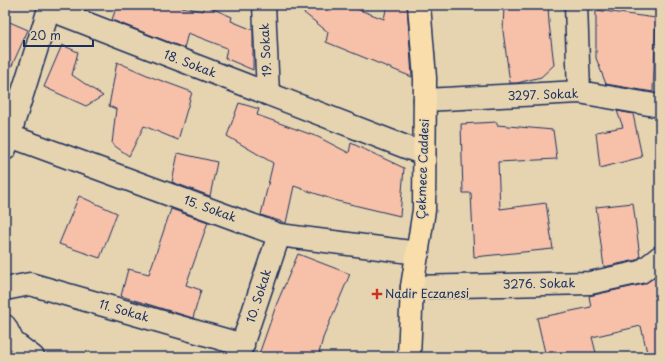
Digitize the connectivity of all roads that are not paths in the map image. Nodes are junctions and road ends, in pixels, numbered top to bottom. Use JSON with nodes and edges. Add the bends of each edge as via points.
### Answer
{"nodes":[{"id":1,"x":264,"y":5,"type":"edge"},
{"id":2,"x":420,"y":5,"type":"edge"},
{"id":3,"x":576,"y":5,"type":"edge"},
{"id":4,"x":580,"y":92,"type":"junction"},
{"id":5,"x":268,"y":94,"type":"junction"},
{"id":6,"x":425,"y":100,"type":"junction"},
{"id":7,"x":660,"y":106,"type":"edge"},
{"id":8,"x":7,"y":143,"type":"edge"},
{"id":9,"x":424,"y":154,"type":"junction"},
{"id":10,"x":279,"y":235,"type":"junction"},
{"id":11,"x":418,"y":253,"type":"junction"},
{"id":12,"x":660,"y":257,"type":"edge"},
{"id":13,"x":412,"y":287,"type":"junction"},
{"id":14,"x":5,"y":289,"type":"edge"},
{"id":15,"x":5,"y":326,"type":"edge"},
{"id":16,"x":240,"y":351,"type":"edge"},
{"id":17,"x":33,"y":357,"type":"edge"},
{"id":18,"x":409,"y":357,"type":"edge"}],
"edges":[{"from":1,"to":5,"type":"street","name":"19. Sokak"},
{"from":2,"to":6,"type":"main road","name":"Çekmece Caddesi"},
{"from":3,"to":4,"type":"street"},
{"from":4,"to":6,"type":"street","name":"3297. Sokak"},
{"from":4,"to":7,"type":"street","name":"3297. Sokak"},
{"from":5,"to":8,"type":"street","name":"18. Sokak","via":[[48,10]]},
{"from":5,"to":9,"type":"street","name":"18. Sokak"},
{"from":6,"to":9,"type":"main road","name":"Çekmece Caddesi"},
{"from":8,"to":10,"type":"street","name":"15. Sokak"},
{"from":9,"to":11,"type":"main road","name":"Çekmece Caddesi","via":[[424,210]]},
{"from":10,"to":11,"type":"street","name":"15. Sokak"},
{"from":10,"to":16,"type":"street","name":"10. Sokak"},
{"from":11,"to":13,"type":"main road","name":"Çekmece Caddesi"},
{"from":12,"to":13,"type":"street","name":"3276. Sokak","via":[[641,272],[590,283]]},
{"from":13,"to":18,"type":"main road","name":"Çekmece Caddesi"},
{"from":14,"to":16,"type":"street","name":"11. Sokak","via":[[30,284]]},
{"from":15,"to":17,"type":"street","via":[[13,342]]}]}
